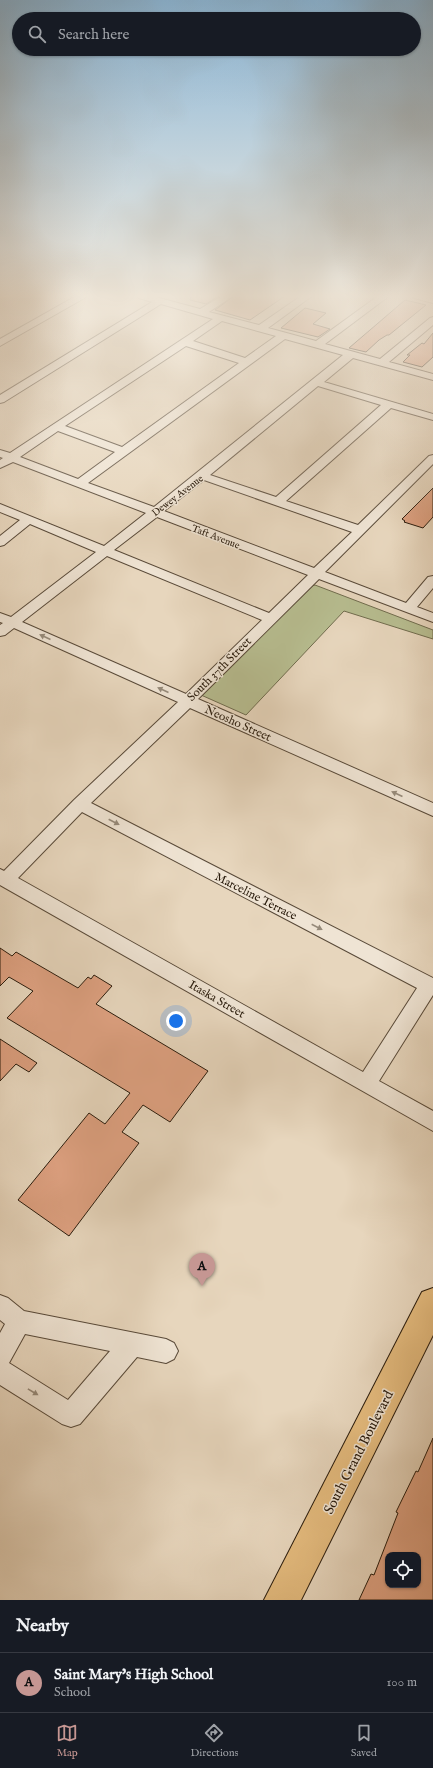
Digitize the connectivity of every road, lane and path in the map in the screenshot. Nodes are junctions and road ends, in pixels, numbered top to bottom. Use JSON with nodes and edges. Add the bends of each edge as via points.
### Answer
{"nodes":[{"id":1,"x":47,"y":371,"type":"edge"},
{"id":2,"x":142,"y":371,"type":"edge"},
{"id":3,"x":235,"y":371,"type":"edge"},
{"id":4,"x":331,"y":371,"type":"edge"},
{"id":5,"x":409,"y":371,"type":"edge"},
{"id":6,"x":433,"y":377,"type":"edge"},
{"id":7,"x":317,"y":383,"type":"junction"},
{"id":8,"x":0,"y":400,"type":"edge"},
{"id":9,"x":389,"y":404,"type":"junction"},
{"id":10,"x":433,"y":417,"type":"edge"},
{"id":11,"x":58,"y":427,"type":"junction"},
{"id":12,"x":124,"y":452,"type":"junction"},
{"id":13,"x":6,"y":456,"type":"edge"},
{"id":14,"x":433,"y":458,"type":"edge"},
{"id":15,"x":0,"y":465,"type":"edge"},
{"id":16,"x":202,"y":476,"type":"junction"},
{"id":17,"x":80,"y":483,"type":"junction"},
{"id":18,"x":278,"y":502,"type":"junction"},
{"id":19,"x":0,"y":508,"type":"edge"},
{"id":20,"x":153,"y":512,"type":"junction"},
{"id":21,"x":29,"y":519,"type":"junction"},
{"id":22,"x":359,"y":530,"type":"junction"},
{"id":23,"x":0,"y":542,"type":"edge"},
{"id":24,"x":105,"y":550,"type":"junction"},
{"id":25,"x":316,"y":574,"type":"junction"},
{"id":26,"x":433,"y":580,"type":"edge"},
{"id":27,"x":408,"y":609,"type":"junction"},
{"id":28,"x":270,"y":618,"type":"junction"},
{"id":29,"x":433,"y":618,"type":"edge"},
{"id":30,"x":6,"y":619,"type":"edge"},
{"id":31,"x":0,"y":632,"type":"edge"},
{"id":32,"x":188,"y":701,"type":"junction"},
{"id":33,"x":80,"y":804,"type":"junction"},
{"id":34,"x":433,"y":810,"type":"edge"},
{"id":35,"x":3,"y":878,"type":"edge"},
{"id":36,"x":431,"y":986,"type":"edge"},
{"id":37,"x":366,"y":1084,"type":"junction"},
{"id":38,"x":433,"y":1122,"type":"edge"},
{"id":39,"x":433,"y":1303,"type":"edge"},
{"id":40,"x":0,"y":1306,"type":"edge"},
{"id":41,"x":19,"y":1321,"type":"junction"},
{"id":42,"x":132,"y":1344,"type":"junction"},
{"id":43,"x":166,"y":1351,"type":"dead end"},
{"id":44,"x":0,"y":1356,"type":"edge"},
{"id":45,"x":0,"y":1371,"type":"edge"},
{"id":46,"x":282,"y":1600,"type":"edge"}],
"edges":[{"from":1,"to":8,"type":"street"},
{"from":2,"to":11,"type":"street"},
{"from":3,"to":12,"type":"street"},
{"from":4,"to":7,"type":"street","name":"Dewey Avenue"},
{"from":5,"to":6,"type":"street"},
{"from":7,"to":9,"type":"street"},
{"from":7,"to":16,"type":"street","name":"Dewey Avenue"},
{"from":9,"to":10,"type":"street"},
{"from":9,"to":18,"type":"street"},
{"from":11,"to":12,"type":"street"},
{"from":11,"to":13,"type":"street"},
{"from":12,"to":17,"type":"street"},
{"from":13,"to":15,"type":"street"},
{"from":13,"to":17,"type":"street","name":"Taft Avenue"},
{"from":14,"to":22,"type":"street","name":"South 37th Street"},
{"from":16,"to":18,"type":"street"},
{"from":16,"to":20,"type":"street","name":"Dewey Avenue"},
{"from":17,"to":20,"type":"street","name":"Taft Avenue"},
{"from":18,"to":22,"type":"street"},
{"from":19,"to":21,"type":"street"},
{"from":20,"to":24,"type":"street","name":"Dewey Avenue"},
{"from":20,"to":25,"type":"street","name":"Taft Avenue"},
{"from":21,"to":23,"type":"street"},
{"from":21,"to":24,"type":"street"},
{"from":22,"to":25,"type":"street","name":"South 37th Street"},
{"from":24,"to":28,"type":"street"},
{"from":24,"to":30,"type":"street","name":"Dewey Avenue"},
{"from":25,"to":27,"type":"street","name":"Taft Avenue"},
{"from":25,"to":28,"type":"street","name":"South 37th Street"},
{"from":26,"to":27,"type":"street"},
{"from":27,"to":29,"type":"street","name":"Taft Avenue"},
{"from":28,"to":32,"type":"street","name":"South 37th Street"},
{"from":30,"to":31,"type":"street","name":"Dewey Avenue"},
{"from":32,"to":30,"type":"street","name":"Neosho Street","one_way":true},
{"from":32,"to":33,"type":"street","name":"South 37th Street"},
{"from":34,"to":32,"type":"street","name":"Neosho Street","one_way":true},
{"from":33,"to":35,"type":"street","name":"South 37th Street"},
{"from":33,"to":36,"type":"street","name":"Marceline Terrace","one_way":true},
{"from":35,"to":37,"type":"street","name":"Itaska Street"},
{"from":36,"to":37,"type":"street"},
{"from":37,"to":38,"type":"street","name":"Itaska Street"},
{"from":39,"to":46,"type":"main road","name":"South Grand Boulevard"},
{"from":40,"to":41,"type":"street"},
{"from":41,"to":42,"type":"street"},
{"from":41,"to":44,"type":"street"},
{"from":42,"to":43,"type":"street"},
{"from":45,"to":42,"type":"street","one_way":true,"via":[[71,1415]]}]}
